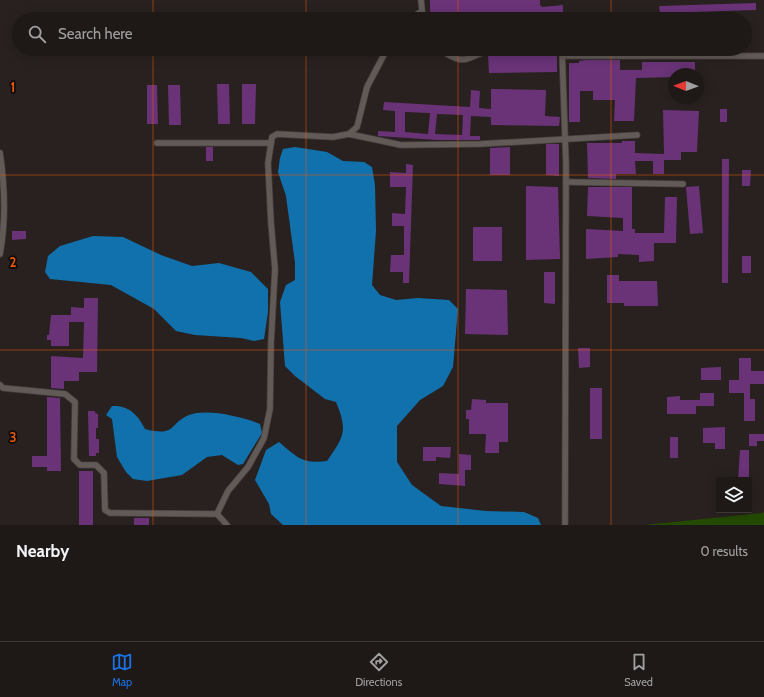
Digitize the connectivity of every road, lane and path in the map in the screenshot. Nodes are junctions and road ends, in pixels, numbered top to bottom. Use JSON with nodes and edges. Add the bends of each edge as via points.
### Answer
{"nodes":[{"id":1,"x":421,"y":0,"type":"edge"},
{"id":2,"x":421,"y":12,"type":"edge"},
{"id":3,"x":383,"y":56,"type":"edge"},
{"id":4,"x":449,"y":56,"type":"edge"},
{"id":5,"x":475,"y":56,"type":"edge"},
{"id":6,"x":563,"y":56,"type":"joint"},
{"id":7,"x":764,"y":56,"type":"edge"},
{"id":8,"x":349,"y":134,"type":"junction"},
{"id":9,"x":637,"y":135,"type":"dead end"},
{"id":10,"x":565,"y":140,"type":"junction"},
{"id":11,"x":157,"y":143,"type":"dead end"},
{"id":12,"x":271,"y":144,"type":"junction"},
{"id":13,"x":0,"y":153,"type":"edge"},
{"id":14,"x":566,"y":182,"type":"junction"},
{"id":15,"x":683,"y":184,"type":"dead end"},
{"id":16,"x":0,"y":254,"type":"edge"},
{"id":17,"x":0,"y":385,"type":"edge"},
{"id":18,"x":217,"y":514,"type":"junction"},
{"id":19,"x":227,"y":525,"type":"edge"},
{"id":20,"x":565,"y":525,"type":"edge"}],
"edges":[{"from":1,"to":2,"type":"street"},
{"from":3,"to":8,"type":"street","via":[[367,87],[357,127]]},
{"from":4,"to":5,"type":"street","via":[[462,61]]},
{"from":6,"to":7,"type":"street"},
{"from":6,"to":10,"type":"street"},
{"from":8,"to":10,"type":"street","via":[[401,145]]},
{"from":8,"to":12,"type":"street","via":[[333,137],[277,134],[272,137]]},
{"from":9,"to":10,"type":"street"},
{"from":10,"to":14,"type":"street"},
{"from":11,"to":12,"type":"street"},
{"from":12,"to":18,"type":"street","via":[[268,163],[276,269],[270,409],[264,438],[248,467],[228,490]]},
{"from":13,"to":16,"type":"street","via":[[4,185],[3,239]]},
{"from":14,"to":15,"type":"street"},
{"from":14,"to":20,"type":"street"},
{"from":17,"to":18,"type":"street","via":[[3,388],[64,394],[75,402],[74,459],[80,465],[96,465],[104,473],[105,510],[110,513]]},
{"from":18,"to":19,"type":"street"}]}
